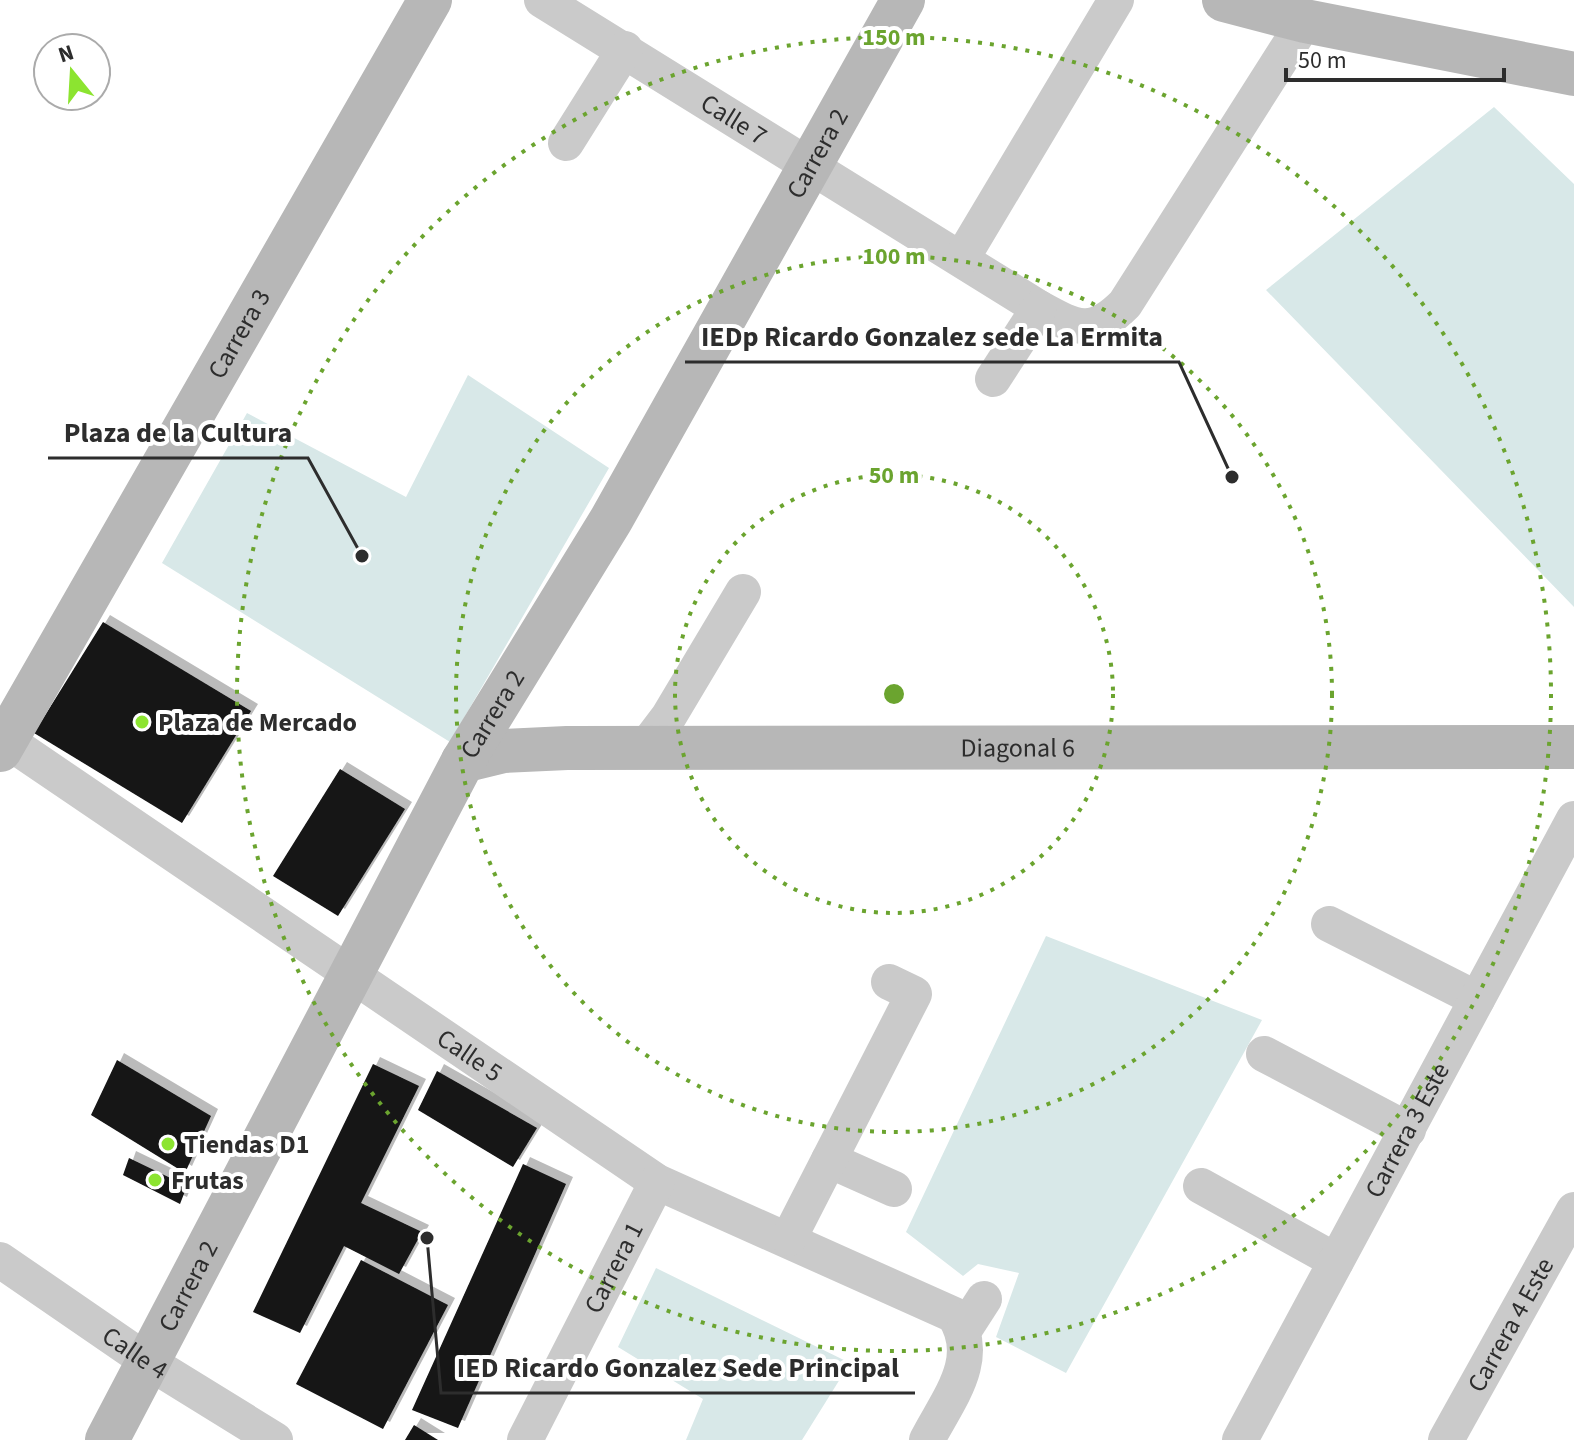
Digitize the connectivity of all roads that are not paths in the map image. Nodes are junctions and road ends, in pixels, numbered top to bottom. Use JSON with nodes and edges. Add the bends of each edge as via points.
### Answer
{"nodes":[{"id":1,"x":430,"y":0,"type":"edge"},
{"id":2,"x":542,"y":0,"type":"edge"},
{"id":3,"x":903,"y":0,"type":"edge"},
{"id":4,"x":1116,"y":0,"type":"edge"},
{"id":5,"x":1224,"y":0,"type":"edge"},
{"id":6,"x":1305,"y":21,"type":"junction"},
{"id":7,"x":625,"y":49,"type":"junction"},
{"id":8,"x":1574,"y":74,"type":"edge"},
{"id":9,"x":566,"y":143,"type":"dead end"},
{"id":10,"x":810,"y":165,"type":"junction"},
{"id":11,"x":962,"y":258,"type":"junction"},
{"id":12,"x":1039,"y":308,"type":"junction"},
{"id":13,"x":993,"y":379,"type":"dead end"},
{"id":14,"x":743,"y":592,"type":"dead end"},
{"id":15,"x":2,"y":742,"type":"edge"},
{"id":16,"x":1574,"y":747,"type":"edge"},
{"id":17,"x":644,"y":749,"type":"junction"},
{"id":18,"x":463,"y":761,"type":"junction"},
{"id":19,"x":1574,"y":819,"type":"edge"},
{"id":20,"x":1329,"y":924,"type":"dead end"},
{"id":21,"x":351,"y":974,"type":"junction"},
{"id":22,"x":889,"y":982,"type":"dead end"},
{"id":23,"x":1477,"y":999,"type":"junction"},
{"id":24,"x":1264,"y":1054,"type":"dead end"},
{"id":25,"x":1408,"y":1130,"type":"junction"},
{"id":26,"x":829,"y":1160,"type":"junction"},
{"id":27,"x":657,"y":1182,"type":"junction"},
{"id":28,"x":1201,"y":1186,"type":"dead end"},
{"id":29,"x":894,"y":1189,"type":"dead end"},
{"id":30,"x":1574,"y":1210,"type":"edge"},
{"id":31,"x":789,"y":1238,"type":"junction"},
{"id":32,"x":0,"y":1260,"type":"edge"},
{"id":33,"x":1336,"y":1261,"type":"junction"},
{"id":34,"x":984,"y":1299,"type":"dead end"},
{"id":35,"x":964,"y":1330,"type":"junction"},
{"id":36,"x":147,"y":1361,"type":"junction"},
{"id":37,"x":107,"y":1440,"type":"edge"},
{"id":38,"x":275,"y":1440,"type":"edge"},
{"id":39,"x":525,"y":1440,"type":"edge"},
{"id":40,"x":927,"y":1440,"type":"edge"},
{"id":41,"x":1240,"y":1440,"type":"edge"},
{"id":42,"x":1446,"y":1440,"type":"edge"}],
"edges":[{"from":1,"to":15,"type":"street","name":"Carrera 3"},
{"from":2,"to":7,"type":"street","name":"Calle 7"},
{"from":3,"to":10,"type":"street","name":"Carrera 2"},
{"from":4,"to":11,"type":"street"},
{"from":5,"to":6,"type":"street"},
{"from":6,"to":8,"type":"street"},
{"from":6,"to":12,"type":"street","name":"Calle 7","via":[[1125,304],[1108,321],[1094,326],[1066,323]]},
{"from":7,"to":9,"type":"street"},
{"from":7,"to":10,"type":"street","name":"Calle 7"},
{"from":10,"to":11,"type":"street","name":"Calle 7"},
{"from":10,"to":18,"type":"street","name":"Carrera 2","via":[[611,520]]},
{"from":11,"to":12,"type":"street","name":"Calle 7"},
{"from":12,"to":13,"type":"street"},
{"from":14,"to":17,"type":"street"},
{"from":15,"to":21,"type":"street","name":"Calle 5"},
{"from":16,"to":17,"type":"street","name":"Diagonal 6"},
{"from":17,"to":18,"type":"street","name":"Diagonal 6","via":[[504,751]]},
{"from":18,"to":21,"type":"street","name":"Carrera 2"},
{"from":19,"to":23,"type":"street","name":"Carrera 3 Este"},
{"from":20,"to":23,"type":"street"},
{"from":21,"to":27,"type":"street","name":"Calle 5"},
{"from":21,"to":36,"type":"street","name":"Carrera 2"},
{"from":22,"to":26,"type":"street","via":[[914,994]]},
{"from":23,"to":25,"type":"street","name":"Carrera 3 Este"},
{"from":24,"to":25,"type":"street"},
{"from":25,"to":33,"type":"street","name":"Carrera 3 Este"},
{"from":26,"to":29,"type":"street"},
{"from":26,"to":31,"type":"street"},
{"from":27,"to":31,"type":"street","name":"Calle 5"},
{"from":27,"to":39,"type":"street","name":"Carrera 1"},
{"from":28,"to":33,"type":"street"},
{"from":30,"to":42,"type":"street","name":"Carrera 4 Este"},
{"from":31,"to":35,"type":"street","name":"Calle 5","via":[[930,1302],[954,1315]]},
{"from":32,"to":36,"type":"street","name":"Calle 4"},
{"from":33,"to":41,"type":"street","name":"Carrera 3 Este"},
{"from":34,"to":35,"type":"street"},
{"from":35,"to":40,"type":"street","via":[[968,1354]]},
{"from":36,"to":37,"type":"street","name":"Carrera 2"},
{"from":36,"to":38,"type":"street","name":"Calle 4"}]}
